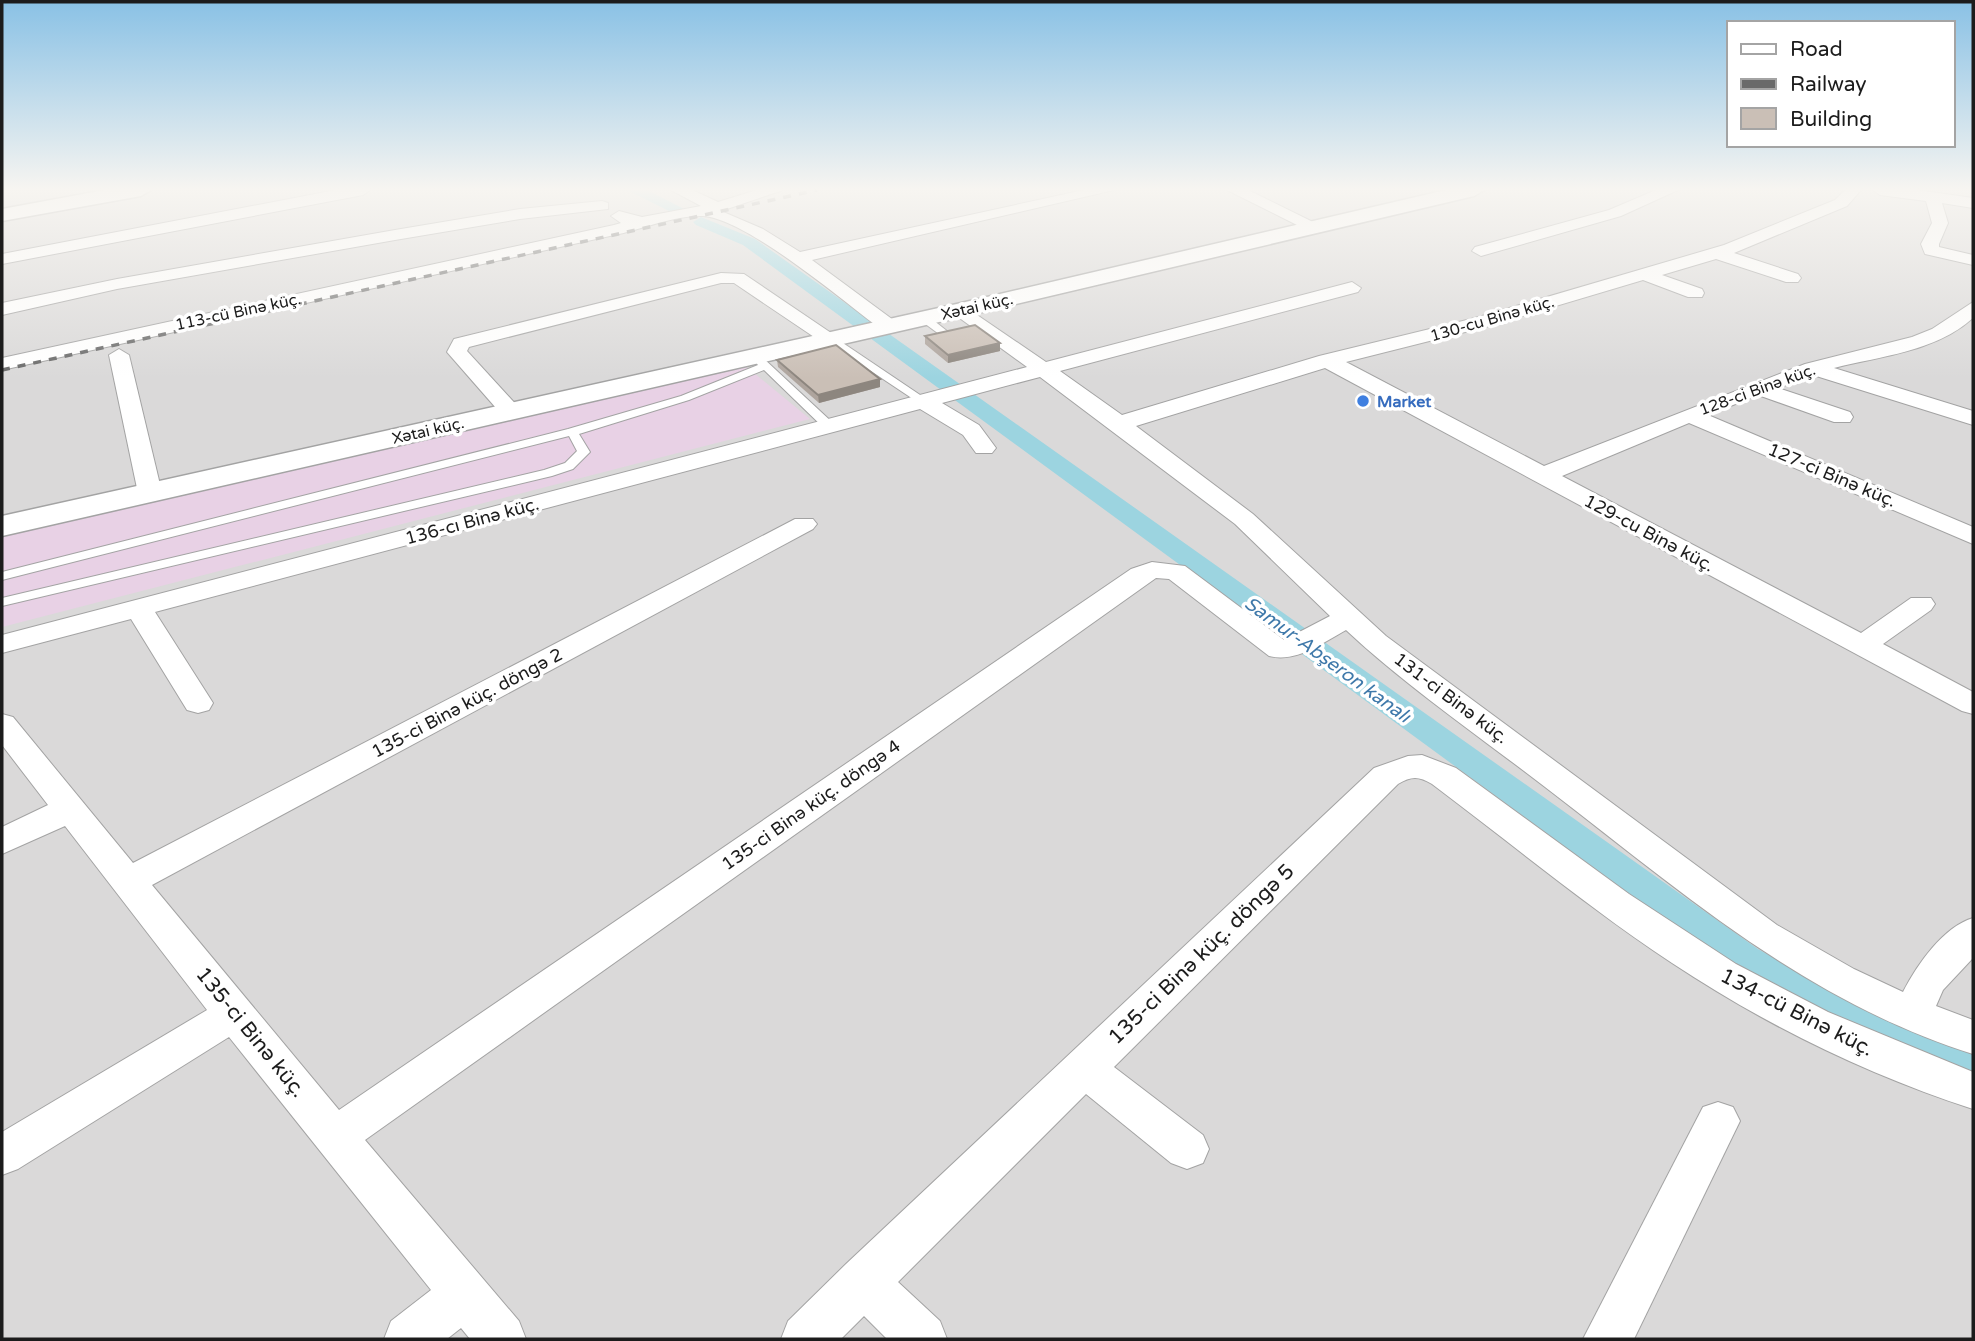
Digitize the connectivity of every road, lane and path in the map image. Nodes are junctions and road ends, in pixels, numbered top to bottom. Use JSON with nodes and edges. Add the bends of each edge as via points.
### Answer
{"nodes":[{"id":1,"x":36,"y":253,"type":"edge"},
{"id":2,"x":295,"y":253,"type":"edge"},
{"id":3,"x":410,"y":253,"type":"edge"},
{"id":4,"x":507,"y":253,"type":"edge"},
{"id":5,"x":576,"y":253,"type":"edge"},
{"id":6,"x":782,"y":253,"type":"edge"},
{"id":7,"x":822,"y":253,"type":"edge"},
{"id":8,"x":1214,"y":253,"type":"edge"},
{"id":9,"x":1716,"y":253,"type":"joint"},
{"id":10,"x":1942,"y":253,"type":"edge"},
{"id":11,"x":2,"y":259,"type":"edge"},
{"id":12,"x":793,"y":259,"type":"junction"},
{"id":13,"x":1973,"y":260,"type":"edge"},
{"id":14,"x":424,"y":270,"type":"junction"},
{"id":15,"x":1643,"y":274,"type":"junction"},
{"id":16,"x":1792,"y":278,"type":"dead end"},
{"id":17,"x":1352,"y":288,"type":"dead end"},
{"id":18,"x":1695,"y":293,"type":"dead end"},
{"id":19,"x":2,"y":309,"type":"edge"},
{"id":20,"x":1969,"y":318,"type":"edge"},
{"id":21,"x":954,"y":323,"type":"junction"},
{"id":22,"x":889,"y":326,"type":"junction"},
{"id":23,"x":843,"y":336,"type":"junction"},
{"id":24,"x":119,"y":355,"type":"junction"},
{"id":25,"x":1326,"y":360,"type":"junction"},
{"id":26,"x":760,"y":361,"type":"junction"},
{"id":27,"x":2,"y":364,"type":"edge"},
{"id":28,"x":1040,"y":368,"type":"junction"},
{"id":29,"x":1812,"y":368,"type":"junction"},
{"id":30,"x":2,"y":383,"type":"edge"},
{"id":31,"x":1758,"y":388,"type":"junction"},
{"id":32,"x":932,"y":398,"type":"junction"},
{"id":33,"x":510,"y":411,"type":"junction"},
{"id":34,"x":1690,"y":415,"type":"junction"},
{"id":35,"x":1842,"y":417,"type":"dead end"},
{"id":36,"x":1973,"y":418,"type":"edge"},
{"id":37,"x":1121,"y":424,"type":"junction"},
{"id":38,"x":830,"y":427,"type":"junction"},
{"id":39,"x":572,"y":432,"type":"junction"},
{"id":40,"x":984,"y":448,"type":"dead end"},
{"id":41,"x":1540,"y":476,"type":"junction"},
{"id":42,"x":150,"y":493,"type":"junction"},
{"id":43,"x":804,"y":524,"type":"dead end"},
{"id":44,"x":2,"y":526,"type":"edge"},
{"id":45,"x":1973,"y":536,"type":"edge"},
{"id":46,"x":2,"y":576,"type":"edge"},
{"id":47,"x":2,"y":602,"type":"edge"},
{"id":48,"x":1921,"y":604,"type":"dead end"},
{"id":49,"x":138,"y":608,"type":"junction"},
{"id":50,"x":1347,"y":618,"type":"junction"},
{"id":51,"x":2,"y":644,"type":"edge"},
{"id":52,"x":1861,"y":646,"type":"junction"},
{"id":53,"x":198,"y":703,"type":"dead end"},
{"id":54,"x":1973,"y":704,"type":"edge"},
{"id":55,"x":2,"y":724,"type":"edge"},
{"id":56,"x":70,"y":809,"type":"junction"},
{"id":57,"x":2,"y":842,"type":"edge"},
{"id":58,"x":129,"y":881,"type":"junction"},
{"id":59,"x":1631,"y":913,"type":"joint"},
{"id":60,"x":1973,"y":933,"type":"edge"},
{"id":61,"x":234,"y":1014,"type":"junction"},
{"id":62,"x":1912,"y":1014,"type":"junction"},
{"id":63,"x":1973,"y":1037,"type":"edge"},
{"id":64,"x":1083,"y":1067,"type":"junction"},
{"id":65,"x":1973,"y":1091,"type":"edge"},
{"id":66,"x":1718,"y":1121,"type":"dead end"},
{"id":67,"x":336,"y":1136,"type":"junction"},
{"id":68,"x":1187,"y":1149,"type":"dead end"},
{"id":69,"x":2,"y":1155,"type":"edge"},
{"id":70,"x":863,"y":1281,"type":"junction"},
{"id":71,"x":464,"y":1294,"type":"junction"},
{"id":72,"x":409,"y":1339,"type":"edge"},
{"id":73,"x":501,"y":1339,"type":"edge"},
{"id":74,"x":806,"y":1339,"type":"edge"},
{"id":75,"x":922,"y":1339,"type":"edge"},
{"id":76,"x":1608,"y":1339,"type":"edge"}],
"edges":[{"from":1,"to":11,"type":"street"},
{"from":2,"to":19,"type":"street"},
{"from":3,"to":14,"type":"street"},
{"from":4,"to":14,"type":"street","name":"113-cü Binə küç."},
{"from":5,"to":24,"type":"street"},
{"from":6,"to":12,"type":"street"},
{"from":7,"to":12,"type":"street"},
{"from":8,"to":21,"type":"street","name":"Xətai küç."},
{"from":9,"to":15,"type":"street","name":"130-cu Binə küç."},
{"from":9,"to":16,"type":"street"},
{"from":10,"to":13,"type":"street"},
{"from":12,"to":22,"type":"street"},
{"from":14,"to":27,"type":"street","name":"113-cü Binə küç."},
{"from":15,"to":18,"type":"street"},
{"from":15,"to":25,"type":"street","name":"130-cu Binə küç.","via":[[1482,322]]},
{"from":17,"to":28,"type":"street","name":"136-cı Binə küç."},
{"from":20,"to":29,"type":"street","name":"128-ci Binə küç.","via":[[1927,337]]},
{"from":21,"to":22,"type":"street","name":"Xətai küç.","via":[[924,318]]},
{"from":21,"to":28,"type":"street","name":"131-ci Binə küç."},
{"from":22,"to":23,"type":"street","name":"Xətai küç."},
{"from":23,"to":26,"type":"street","name":"Xətai küç."},
{"from":23,"to":32,"type":"lane"},
{"from":23,"to":33,"type":"street","via":[[738,278],[721,278],[461,343],[457,352]]},
{"from":24,"to":30,"type":"street"},
{"from":24,"to":42,"type":"street"},
{"from":25,"to":37,"type":"street","name":"130-cu Binə küç."},
{"from":25,"to":41,"type":"street","name":"129-cu Binə küç."},
{"from":26,"to":33,"type":"street","name":"Xətai küç."},
{"from":26,"to":38,"type":"lane"},
{"from":26,"to":39,"type":"lane","via":[[685,398]]},
{"from":28,"to":32,"type":"street","name":"136-cı Binə küç."},
{"from":28,"to":37,"type":"street","name":"131-ci Binə küç."},
{"from":29,"to":31,"type":"street","name":"128-ci Binə küç."},
{"from":29,"to":36,"type":"street"},
{"from":31,"to":34,"type":"street","name":"128-ci Binə küç."},
{"from":31,"to":35,"type":"street"},
{"from":32,"to":38,"type":"street","name":"136-cı Binə küç."},
{"from":32,"to":40,"type":"street","via":[[971,430]]},
{"from":33,"to":42,"type":"street","name":"Xətai küç."},
{"from":34,"to":41,"type":"street","name":"128-ci Binə küç."},
{"from":34,"to":45,"type":"street","name":"127-ci Binə küç."},
{"from":37,"to":50,"type":"street","name":"131-ci Binə küç.","via":[[1246,521]]},
{"from":38,"to":49,"type":"street","name":"136-cı Binə küç."},
{"from":39,"to":46,"type":"lane"},
{"from":39,"to":47,"type":"lane","via":[[584,452],[569,466],[548,473]]},
{"from":41,"to":52,"type":"street","name":"129-cu Binə küç."},
{"from":42,"to":44,"type":"street","name":"Xətai küç."},
{"from":43,"to":58,"type":"street","name":"135-ci Binə küç. döngə 2"},
{"from":48,"to":52,"type":"street"},
{"from":49,"to":51,"type":"street","name":"136-cı Binə küç."},
{"from":49,"to":53,"type":"street"},
{"from":50,"to":62,"type":"street","name":"131-ci Binə küç.","via":[[1764,935]]},
{"from":50,"to":67,"type":"street","name":"135-ci Binə küç. döngə 4","via":[[1279,650],[1176,572],[1152,570],[1141,575]]},
{"from":52,"to":54,"type":"street","name":"129-cu Binə küç."},
{"from":55,"to":56,"type":"street","name":"135-ci Binə küç."},
{"from":56,"to":57,"type":"street"},
{"from":56,"to":58,"type":"street","name":"135-ci Binə küç."},
{"from":58,"to":61,"type":"street","name":"135-ci Binə küç."},
{"from":59,"to":64,"type":"street","name":"135-ci Binə küç. döngə 5","via":[[1444,776],[1416,764],[1401,767],[1386,776]]},
{"from":59,"to":65,"type":"street","name":"134-cü Binə küç.","via":[[1722,975],[1780,1007],[1909,1067]]},
{"from":60,"to":62,"type":"street","via":[[1929,980]]},
{"from":61,"to":67,"type":"street","name":"135-ci Binə küç."},
{"from":61,"to":69,"type":"street"},
{"from":62,"to":63,"type":"street","name":"131-ci Binə küç."},
{"from":64,"to":68,"type":"street"},
{"from":64,"to":70,"type":"street","name":"135-ci Binə küç. döngə 5"},
{"from":66,"to":76,"type":"street"},
{"from":67,"to":71,"type":"street","name":"135-ci Binə küç."},
{"from":70,"to":74,"type":"street","name":"135-ci Binə küç. döngə 5"},
{"from":70,"to":75,"type":"street"},
{"from":71,"to":72,"type":"street"},
{"from":71,"to":73,"type":"street","name":"135-ci Binə küç."}]}
